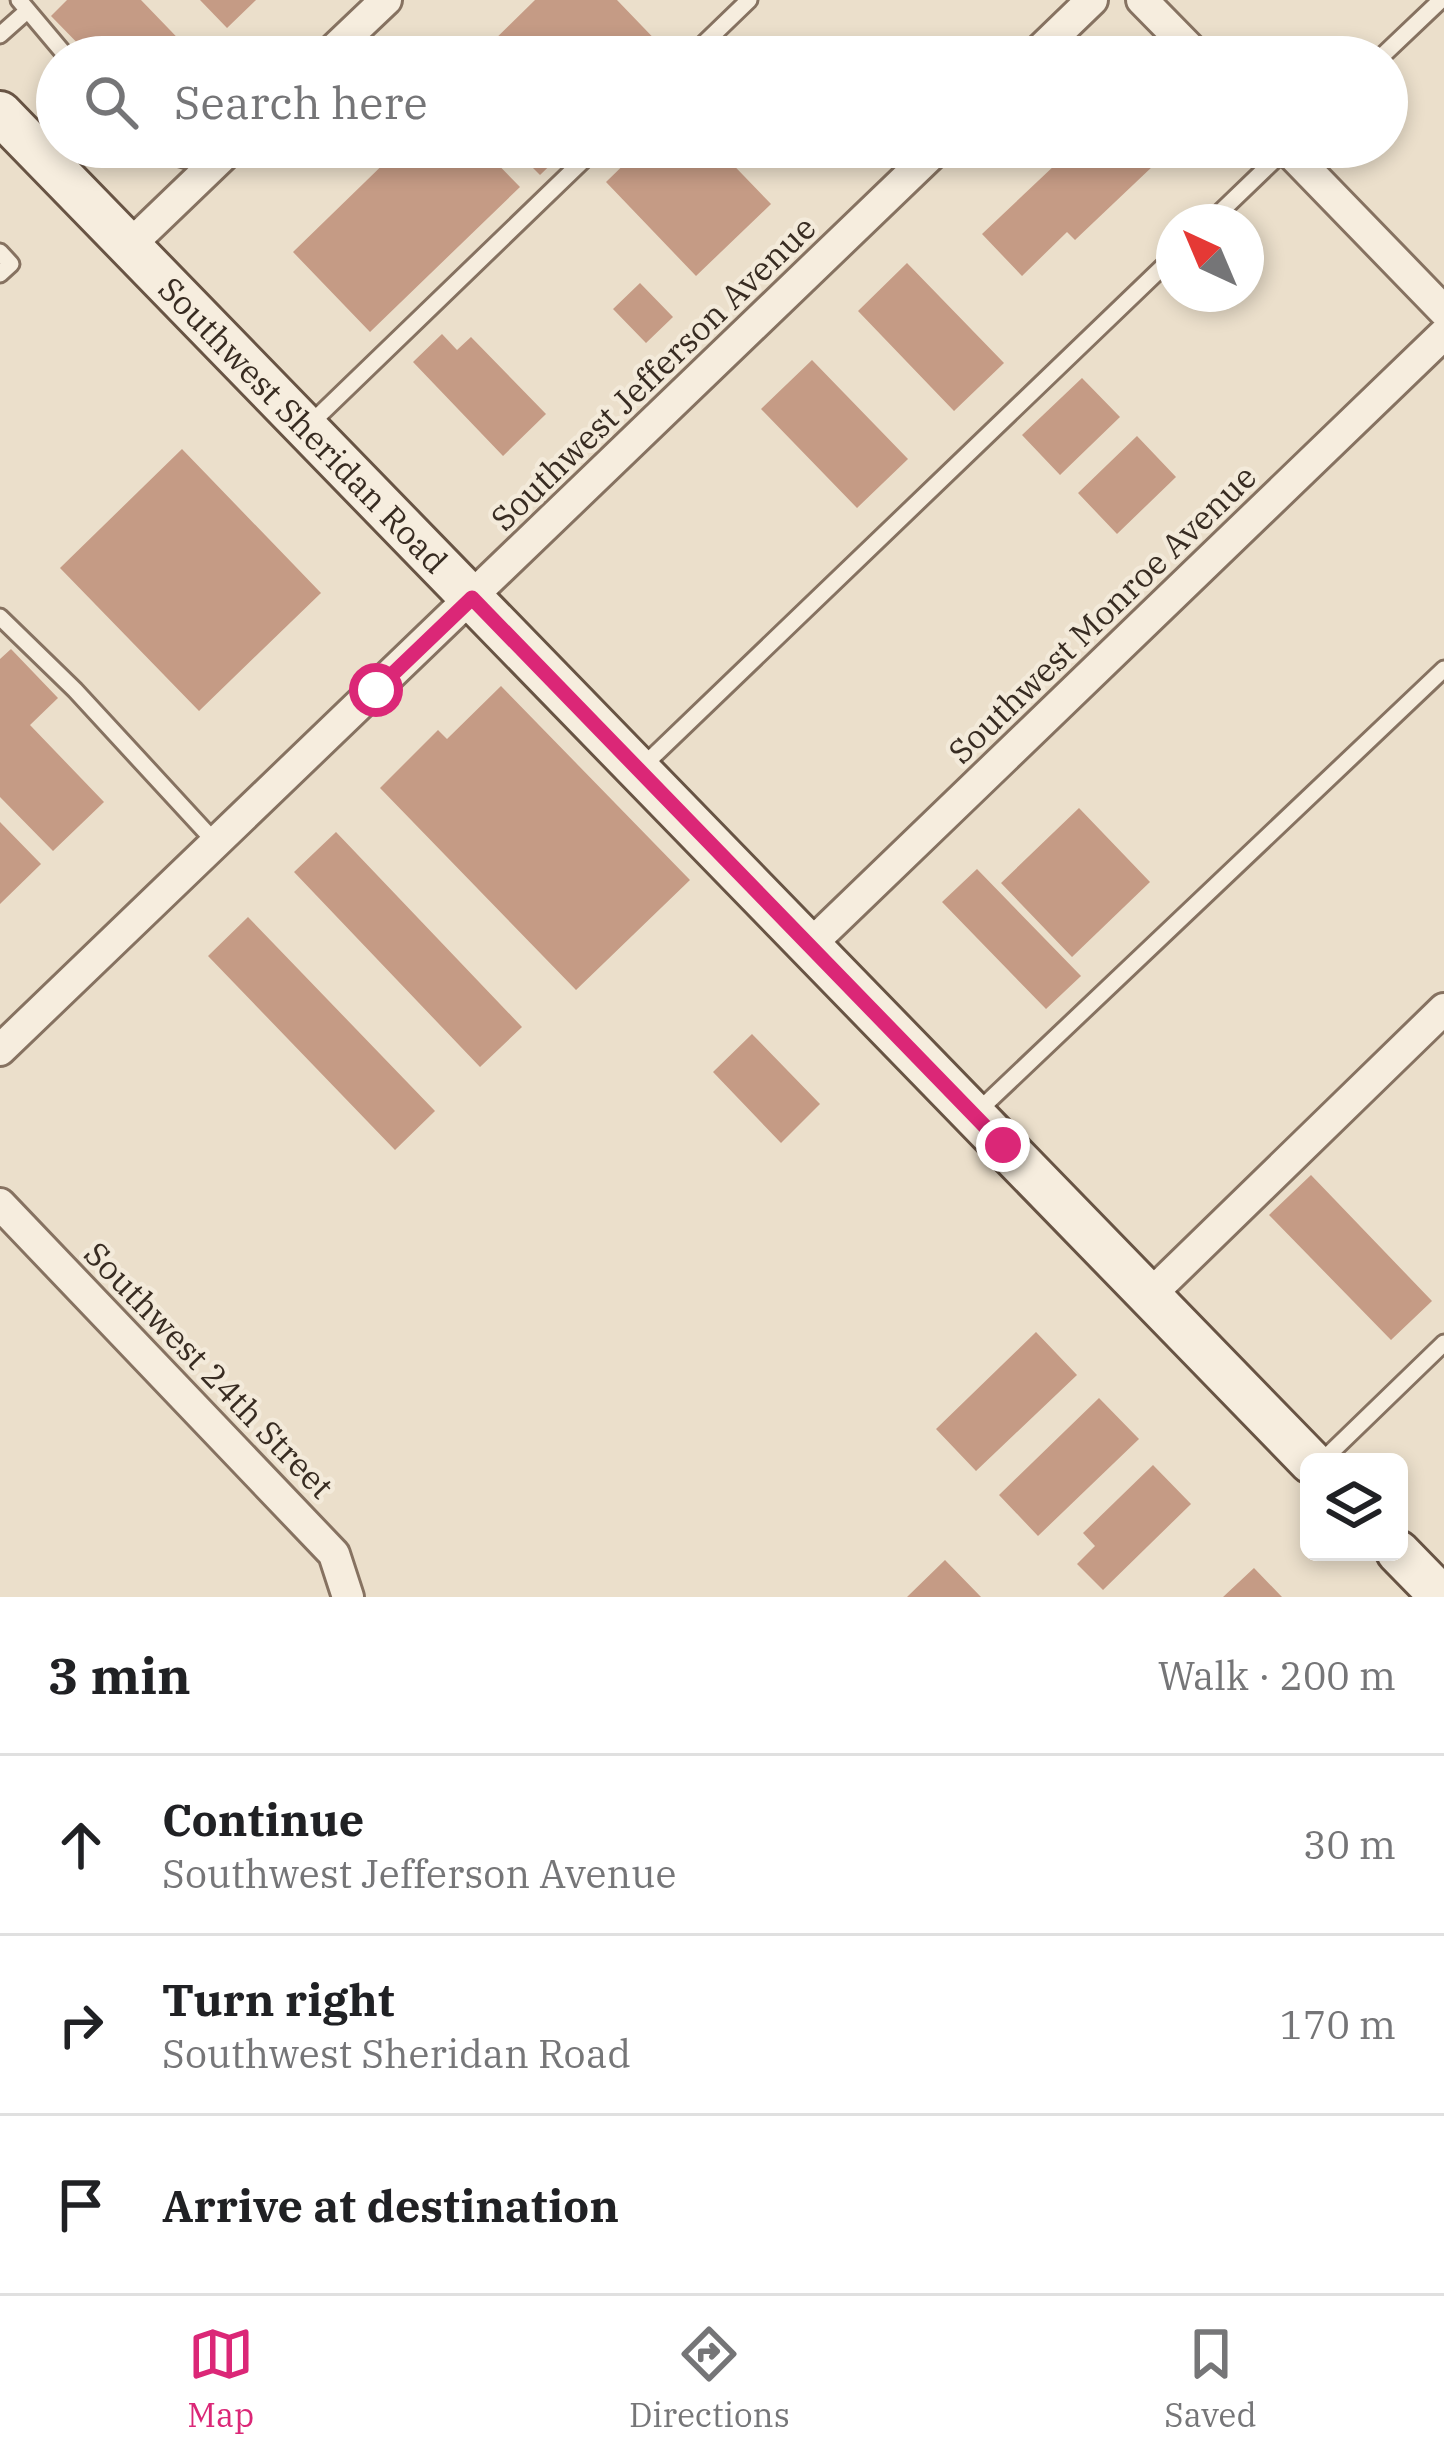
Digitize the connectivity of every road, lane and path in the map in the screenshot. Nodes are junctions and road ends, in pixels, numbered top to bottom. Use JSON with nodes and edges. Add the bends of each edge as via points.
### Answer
{"nodes":[{"id":1,"x":386,"y":0,"type":"edge"},
{"id":2,"x":749,"y":0,"type":"edge"},
{"id":3,"x":1092,"y":0,"type":"edge"},
{"id":4,"x":1142,"y":0,"type":"edge"},
{"id":5,"x":1441,"y":0,"type":"edge"},
{"id":6,"x":23,"y":5,"type":"edge"},
{"id":7,"x":0,"y":35,"type":"edge"},
{"id":8,"x":49,"y":36,"type":"edge"},
{"id":9,"x":348,"y":36,"type":"edge"},
{"id":10,"x":712,"y":36,"type":"edge"},
{"id":11,"x":1055,"y":36,"type":"edge"},
{"id":12,"x":1177,"y":36,"type":"edge"},
{"id":13,"x":1404,"y":36,"type":"edge"},
{"id":14,"x":1,"y":115,"type":"edge"},
{"id":15,"x":36,"y":142,"type":"edge"},
{"id":16,"x":64,"y":168,"type":"edge"},
{"id":17,"x":211,"y":168,"type":"edge"},
{"id":18,"x":575,"y":168,"type":"edge"},
{"id":19,"x":917,"y":168,"type":"edge"},
{"id":20,"x":1265,"y":168,"type":"edge"},
{"id":21,"x":1306,"y":168,"type":"edge"},
{"id":22,"x":1228,"y":204,"type":"edge"},
{"id":23,"x":129,"y":246,"type":"junction"},
{"id":24,"x":0,"y":252,"type":"edge"},
{"id":25,"x":1156,"y":273,"type":"edge"},
{"id":26,"x":0,"y":274,"type":"edge"},
{"id":27,"x":1444,"y":311,"type":"edge"},
{"id":28,"x":1444,"y":334,"type":"edge"},
{"id":29,"x":306,"y":428,"type":"junction"},
{"id":30,"x":472,"y":598,"type":"junction"},
{"id":31,"x":0,"y":617,"type":"edge"},
{"id":32,"x":1444,"y":670,"type":"edge"},
{"id":33,"x":639,"y":770,"type":"junction"},
{"id":34,"x":216,"y":843,"type":"junction"},
{"id":35,"x":809,"y":946,"type":"junction"},
{"id":36,"x":1444,"y":1010,"type":"edge"},
{"id":37,"x":0,"y":1050,"type":"edge"},
{"id":38,"x":974,"y":1115,"type":"junction"},
{"id":39,"x":0,"y":1204,"type":"edge"},
{"id":40,"x":1149,"y":1296,"type":"junction"},
{"id":41,"x":1444,"y":1343,"type":"edge"},
{"id":42,"x":1302,"y":1453,"type":"edge"},
{"id":43,"x":1330,"y":1453,"type":"edge"},
{"id":44,"x":1407,"y":1561,"type":"edge"},
{"id":45,"x":348,"y":1597,"type":"edge"},
{"id":46,"x":1442,"y":1597,"type":"edge"}],
"edges":[{"from":1,"to":9,"type":"street"},
{"from":2,"to":10,"type":"lane"},
{"from":3,"to":11,"type":"street"},
{"from":4,"to":12,"type":"street"},
{"from":5,"to":13,"type":"lane"},
{"from":6,"to":7,"type":"lane"},
{"from":6,"to":8,"type":"lane"},
{"from":14,"to":15,"type":"street","name":"Southwest Sheridan Road"},
{"from":16,"to":23,"type":"street","name":"Southwest Sheridan Road"},
{"from":17,"to":23,"type":"street"},
{"from":18,"to":29,"type":"lane"},
{"from":19,"to":30,"type":"street","name":"Southwest Jefferson Avenue"},
{"from":20,"to":22,"type":"lane"},
{"from":21,"to":27,"type":"street"},
{"from":23,"to":29,"type":"street","name":"Southwest Sheridan Road"},
{"from":24,"to":26,"type":"lane","via":[[11,264]]},
{"from":25,"to":33,"type":"lane"},
{"from":28,"to":35,"type":"street","name":"Southwest Monroe Avenue"},
{"from":29,"to":30,"type":"street","name":"Southwest Sheridan Road"},
{"from":30,"to":33,"type":"street","name":"Southwest Sheridan Road"},
{"from":30,"to":34,"type":"street","name":"Southwest Jefferson Avenue"},
{"from":31,"to":34,"type":"lane"},
{"from":32,"to":38,"type":"lane"},
{"from":33,"to":35,"type":"street","name":"Southwest Sheridan Road"},
{"from":34,"to":37,"type":"street","name":"Southwest Jefferson Avenue"},
{"from":35,"to":38,"type":"street","name":"Southwest Sheridan Road"},
{"from":36,"to":40,"type":"street"},
{"from":38,"to":40,"type":"street","name":"Southwest Sheridan Road"},
{"from":39,"to":45,"type":"street","name":"Southwest 24th Street","via":[[334,1554]]},
{"from":40,"to":42,"type":"street","name":"Southwest Sheridan Road"},
{"from":41,"to":43,"type":"lane"},
{"from":44,"to":46,"type":"street"}]}
